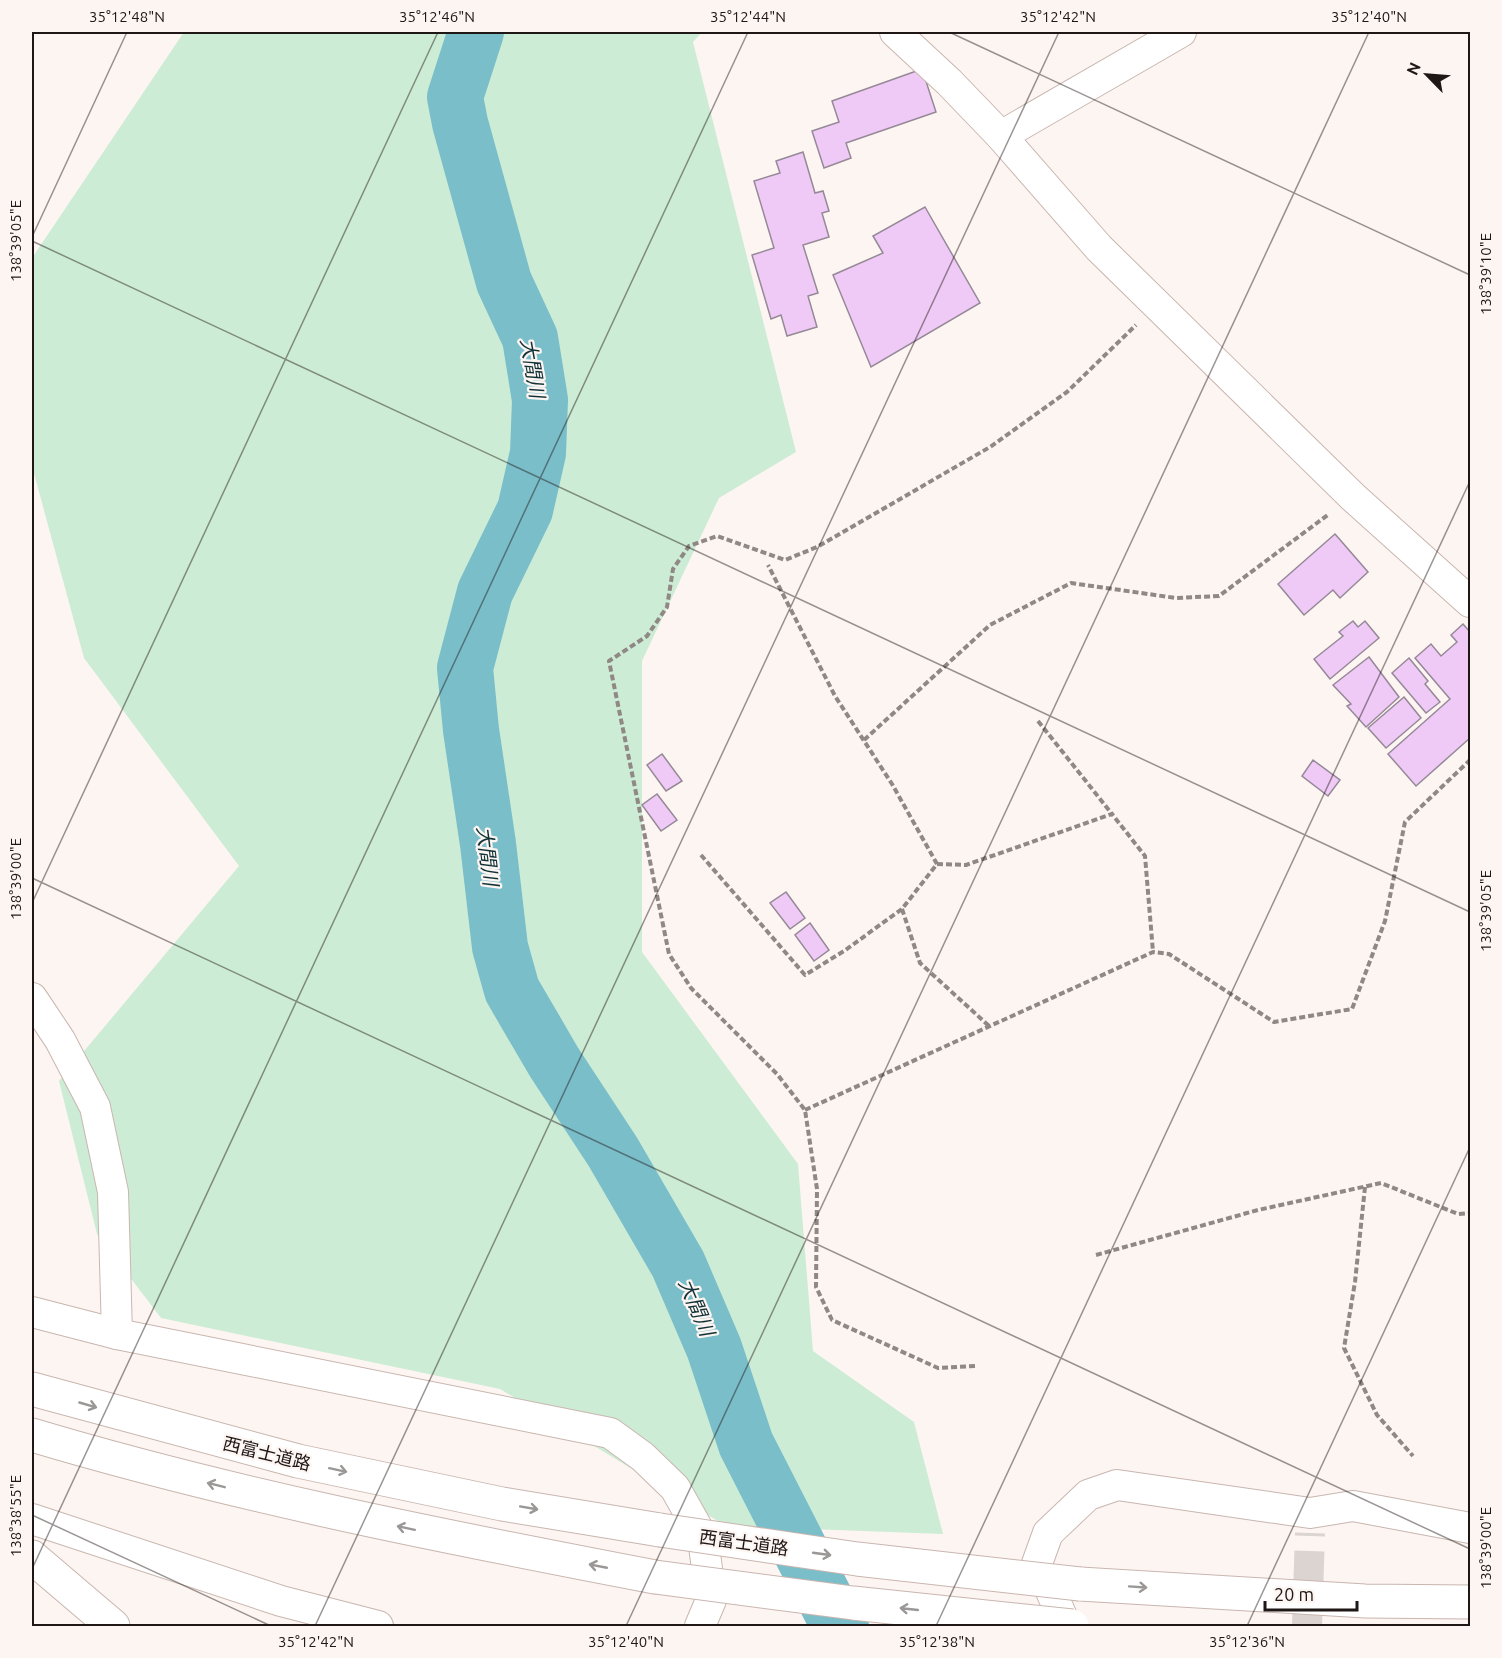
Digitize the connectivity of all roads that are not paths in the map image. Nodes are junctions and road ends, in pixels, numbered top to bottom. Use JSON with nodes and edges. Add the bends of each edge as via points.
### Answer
{"nodes":[{"id":1,"x":895,"y":32,"type":"edge"},
{"id":2,"x":1181,"y":32,"type":"edge"},
{"id":3,"x":1001,"y":136,"type":"junction"},
{"id":4,"x":1470,"y":602,"type":"edge"},
{"id":5,"x":32,"y":998,"type":"edge"},
{"id":6,"x":32,"y":1312,"type":"edge"},
{"id":7,"x":117,"y":1334,"type":"junction"},
{"id":8,"x":32,"y":1389,"type":"edge"},
{"id":9,"x":32,"y":1436,"type":"edge"},
{"id":10,"x":32,"y":1519,"type":"edge"},
{"id":11,"x":1470,"y":1528,"type":"edge"},
{"id":12,"x":32,"y":1557,"type":"edge"},
{"id":13,"x":1470,"y":1602,"type":"edge"},
{"id":14,"x":113,"y":1626,"type":"edge"},
{"id":15,"x":378,"y":1626,"type":"edge"},
{"id":16,"x":700,"y":1626,"type":"edge"},
{"id":17,"x":1066,"y":1626,"type":"edge"},
{"id":18,"x":1072,"y":1626,"type":"edge"}],
"edges":[{"from":1,"to":3,"type":"street"},
{"from":2,"to":3,"type":"street"},
{"from":3,"to":4,"type":"street","via":[[1099,248],[1156,305],[1353,497]]},
{"from":5,"to":7,"type":"street","via":[[60,1040],[94,1107],[113,1192]]},
{"from":6,"to":7,"type":"street"},
{"from":7,"to":16,"type":"street","via":[[610,1433],[675,1488],[703,1538],[711,1600]]},
{"from":8,"to":13,"type":"main road","name":"西富士道路","one_way":true,"bridge":true,"via":[[298,1461],[502,1504],[660,1530],[857,1559],[1080,1584],[1365,1601]]},
{"from":18,"to":9,"type":"main road","one_way":true,"bridge":true,"via":[[655,1577],[284,1502]]},
{"from":10,"to":15,"type":"street","via":[[280,1601]]},
{"from":11,"to":17,"type":"street","via":[[1353,1506],[1310,1523],[1117,1485],[1088,1495],[1048,1533],[1035,1569],[1047,1582]]},
{"from":12,"to":14,"type":"main road"}]}
